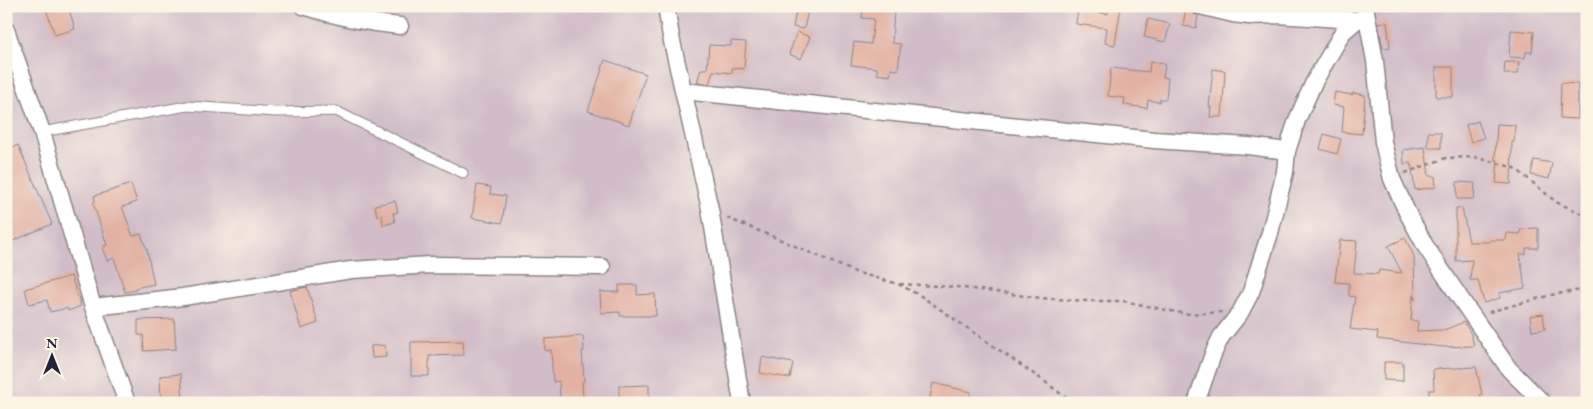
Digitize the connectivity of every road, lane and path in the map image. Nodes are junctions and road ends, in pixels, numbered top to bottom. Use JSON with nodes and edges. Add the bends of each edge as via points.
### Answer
{"nodes":[{"id":1,"x":303,"y":6,"type":"edge"},
{"id":2,"x":666,"y":6,"type":"edge"},
{"id":3,"x":1200,"y":6,"type":"edge"},
{"id":4,"x":1363,"y":14,"type":"edge"},
{"id":5,"x":400,"y":26,"type":"dead end"},
{"id":6,"x":6,"y":30,"type":"edge"},
{"id":7,"x":683,"y":91,"type":"junction"},
{"id":8,"x":42,"y":132,"type":"junction"},
{"id":9,"x":1288,"y":151,"type":"junction"},
{"id":10,"x":463,"y":173,"type":"dead end"},
{"id":11,"x":1392,"y":179,"type":"junction"},
{"id":12,"x":710,"y":209,"type":"junction"},
{"id":13,"x":1587,"y":216,"type":"edge"},
{"id":14,"x":602,"y":267,"type":"dead end"},
{"id":15,"x":898,"y":284,"type":"junction"},
{"id":16,"x":1587,"y":289,"type":"edge"},
{"id":17,"x":93,"y":307,"type":"junction"},
{"id":18,"x":1240,"y":313,"type":"junction"},
{"id":19,"x":1473,"y":316,"type":"junction"},
{"id":20,"x":126,"y":403,"type":"edge"},
{"id":21,"x":742,"y":403,"type":"edge"},
{"id":22,"x":1073,"y":403,"type":"edge"},
{"id":23,"x":1196,"y":403,"type":"edge"},
{"id":24,"x":1543,"y":403,"type":"edge"}],
"edges":[{"from":1,"to":5,"type":"street"},
{"from":2,"to":7,"type":"street"},
{"from":3,"to":4,"type":"street","via":[[1249,16]]},
{"from":4,"to":9,"type":"street","via":[[1344,32],[1314,82],[1297,120]]},
{"from":4,"to":11,"type":"street","via":[[1375,61],[1383,142]]},
{"from":6,"to":8,"type":"street"},
{"from":7,"to":9,"type":"street"},
{"from":7,"to":12,"type":"street"},
{"from":8,"to":10,"type":"lane","via":[[187,106],[276,112],[336,111]]},
{"from":8,"to":17,"type":"street"},
{"from":9,"to":18,"type":"street","via":[[1270,233],[1251,292]]},
{"from":11,"to":13,"type":"path","via":[[1446,158],[1475,157],[1515,168],[1556,202]]},
{"from":11,"to":19,"type":"street","via":[[1426,247]]},
{"from":12,"to":15,"type":"path","via":[[855,272]]},
{"from":12,"to":21,"type":"street"},
{"from":14,"to":17,"type":"street","via":[[430,265],[351,270],[183,297]]},
{"from":15,"to":18,"type":"path","via":[[1041,298],[1123,301],[1186,314]]},
{"from":15,"to":22,"type":"path","via":[[952,317]]},
{"from":16,"to":19,"type":"path"},
{"from":17,"to":20,"type":"street"},
{"from":18,"to":23,"type":"street","via":[[1221,337]]},
{"from":19,"to":24,"type":"street","via":[[1509,369]]}]}
